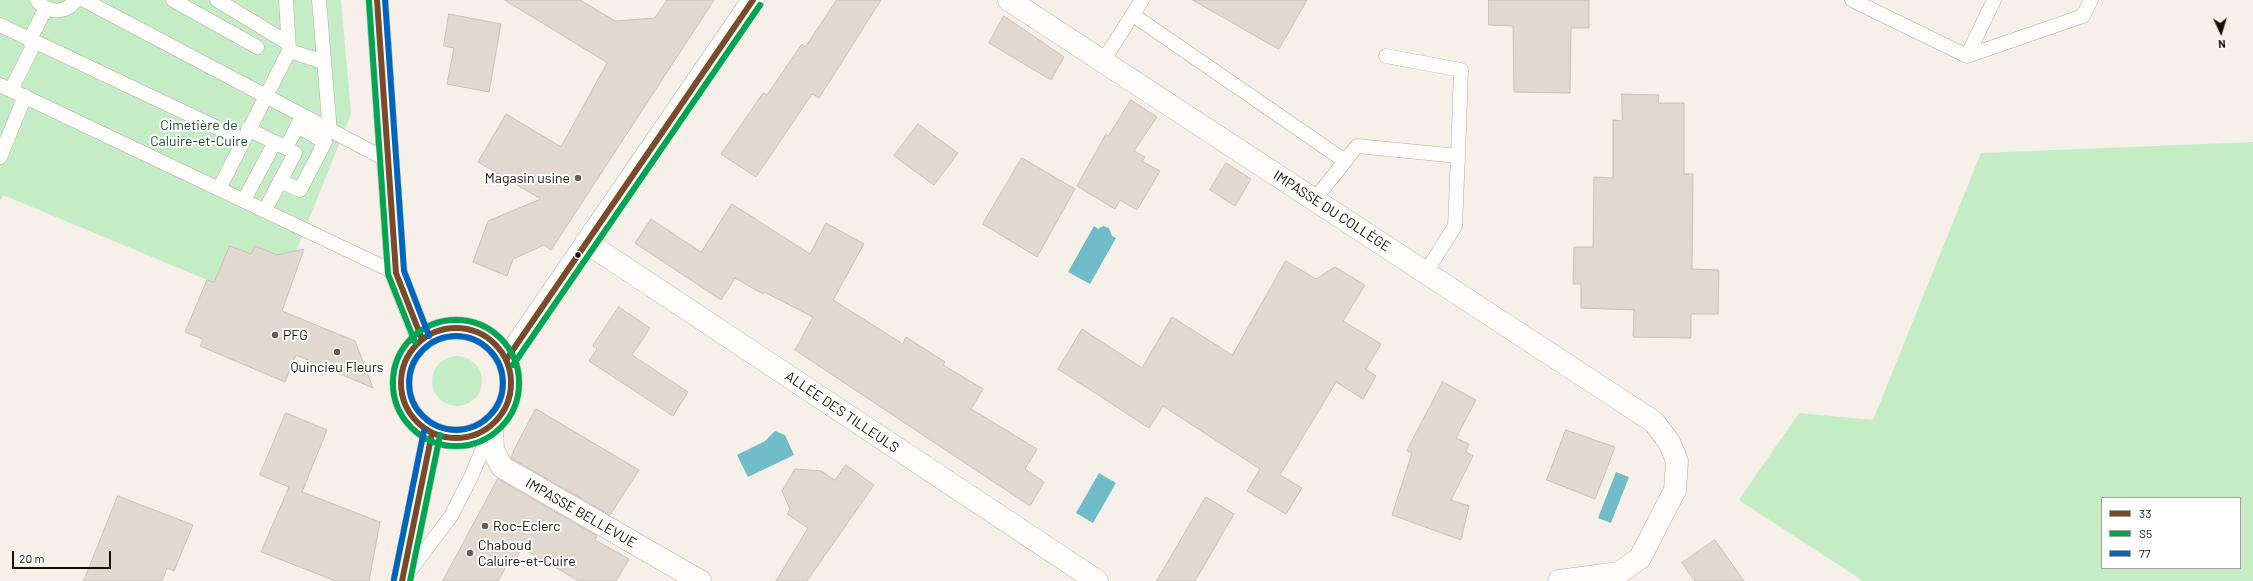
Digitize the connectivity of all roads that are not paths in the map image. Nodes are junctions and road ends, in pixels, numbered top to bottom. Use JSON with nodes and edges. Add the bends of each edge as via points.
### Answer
{"nodes":[{"id":1,"x":76,"y":0,"type":"edge"},
{"id":2,"x":84,"y":0,"type":"edge"},
{"id":3,"x":173,"y":0,"type":"edge"},
{"id":4,"x":217,"y":0,"type":"edge"},
{"id":5,"x":286,"y":0,"type":"edge"},
{"id":6,"x":318,"y":0,"type":"edge"},
{"id":7,"x":377,"y":0,"type":"edge"},
{"id":8,"x":753,"y":0,"type":"edge"},
{"id":9,"x":1010,"y":0,"type":"edge"},
{"id":10,"x":1142,"y":0,"type":"edge"},
{"id":11,"x":1852,"y":0,"type":"edge"},
{"id":12,"x":1994,"y":0,"type":"edge"},
{"id":13,"x":2091,"y":0,"type":"edge"},
{"id":14,"x":41,"y":4,"type":"edge"},
{"id":15,"x":1133,"y":15,"type":"junction"},
{"id":16,"x":0,"y":25,"type":"edge"},
{"id":17,"x":30,"y":39,"type":"junction"},
{"id":18,"x":257,"y":47,"type":"dead end"},
{"id":19,"x":288,"y":47,"type":"junction"},
{"id":20,"x":1386,"y":56,"type":"dead end"},
{"id":21,"x":1967,"y":56,"type":"junction"},
{"id":22,"x":1103,"y":61,"type":"junction"},
{"id":23,"x":324,"y":62,"type":"junction"},
{"id":24,"x":6,"y":87,"type":"edge"},
{"id":25,"x":25,"y":96,"type":"junction"},
{"id":26,"x":264,"y":97,"type":"junction"},
{"id":27,"x":299,"y":122,"type":"junction"},
{"id":28,"x":330,"y":132,"type":"junction"},
{"id":29,"x":246,"y":134,"type":"junction"},
{"id":30,"x":3,"y":140,"type":"edge"},
{"id":31,"x":285,"y":148,"type":"junction"},
{"id":32,"x":1458,"y":156,"type":"junction"},
{"id":33,"x":0,"y":157,"type":"edge"},
{"id":34,"x":387,"y":160,"type":"junction"},
{"id":35,"x":1345,"y":161,"type":"junction"},
{"id":36,"x":314,"y":163,"type":"junction"},
{"id":37,"x":280,"y":181,"type":"junction"},
{"id":38,"x":219,"y":189,"type":"junction"},
{"id":39,"x":1315,"y":199,"type":"junction"},
{"id":40,"x":244,"y":200,"type":"junction"},
{"id":41,"x":265,"y":210,"type":"junction"},
{"id":42,"x":586,"y":242,"type":"junction"},
{"id":43,"x":1426,"y":272,"type":"junction"},
{"id":44,"x":396,"y":273,"type":"junction"},
{"id":45,"x":422,"y":339,"type":"junction"},
{"id":46,"x":506,"y":360,"type":"junction"},
{"id":47,"x":492,"y":424,"type":"junction"},
{"id":48,"x":432,"y":433,"type":"junction"},
{"id":49,"x":402,"y":581,"type":"edge"},
{"id":50,"x":700,"y":581,"type":"edge"},
{"id":51,"x":1097,"y":581,"type":"edge"},
{"id":52,"x":1559,"y":581,"type":"edge"}],
"edges":[{"from":1,"to":14,"type":"lane","via":[[68,8],[60,10]]},
{"from":2,"to":26,"type":"lane"},
{"from":3,"to":18,"type":"lane"},
{"from":4,"to":19,"type":"lane"},
{"from":5,"to":19,"type":"lane"},
{"from":6,"to":23,"type":"lane"},
{"from":7,"to":34,"type":"street"},
{"from":8,"to":42,"type":"street"},
{"from":9,"to":22,"type":"street","name":"IMPASSE DU COLLÈGE"},
{"from":10,"to":15,"type":"lane"},
{"from":11,"to":21,"type":"lane"},
{"from":12,"to":21,"type":"lane"},
{"from":13,"to":21,"type":"lane","via":[[2083,16]]},
{"from":14,"to":17,"type":"lane"},
{"from":15,"to":22,"type":"lane"},
{"from":15,"to":35,"type":"lane"},
{"from":16,"to":17,"type":"lane"},
{"from":17,"to":24,"type":"lane","via":[[32,48]]},
{"from":17,"to":29,"type":"lane"},
{"from":19,"to":23,"type":"lane"},
{"from":19,"to":26,"type":"lane"},
{"from":20,"to":32,"type":"lane","via":[[1461,70]]},
{"from":22,"to":39,"type":"street","name":"IMPASSE DU COLLÈGE"},
{"from":23,"to":28,"type":"lane"},
{"from":24,"to":25,"type":"lane"},
{"from":25,"to":30,"type":"lane"},
{"from":25,"to":38,"type":"lane"},
{"from":26,"to":27,"type":"lane"},
{"from":26,"to":29,"type":"lane"},
{"from":27,"to":28,"type":"lane"},
{"from":27,"to":31,"type":"lane"},
{"from":27,"to":36,"type":"lane","via":[[325,142]]},
{"from":28,"to":34,"type":"lane"},
{"from":29,"to":31,"type":"lane"},
{"from":29,"to":38,"type":"lane"},
{"from":30,"to":33,"type":"lane"},
{"from":31,"to":36,"type":"lane"},
{"from":31,"to":37,"type":"lane"},
{"from":31,"to":40,"type":"lane"},
{"from":32,"to":35,"type":"lane","via":[[1357,146]]},
{"from":32,"to":43,"type":"lane","via":[[1455,226]]},
{"from":34,"to":44,"type":"street"},
{"from":35,"to":39,"type":"lane"},
{"from":36,"to":37,"type":"lane","via":[[300,190]]},
{"from":37,"to":41,"type":"lane"},
{"from":38,"to":40,"type":"lane"},
{"from":39,"to":43,"type":"street","name":"IMPASSE DU COLLÈGE"},
{"from":40,"to":41,"type":"lane"},
{"from":41,"to":44,"type":"lane"},
{"from":42,"to":46,"type":"street"},
{"from":42,"to":51,"type":"street","name":"ALLÉE DES TILLEULS"},
{"from":43,"to":52,"type":"street","name":"IMPASSE DU COLLÈGE","via":[[1654,422],[1669,442],[1676,461],[1675,490],[1640,558],[1619,573]]},
{"from":44,"to":45,"type":"street"},
{"from":45,"to":46,"type":"street","via":[[442,330],[469,329],[484,335],[497,346]]},
{"from":45,"to":48,"type":"street","via":[[410,352],[402,368],[400,385],[404,402],[412,417]]},
{"from":46,"to":47,"type":"street","via":[[511,377],[510,394],[504,411]]},
{"from":47,"to":48,"type":"street","via":[[479,433],[463,438]]},
{"from":47,"to":49,"type":"lane","via":[[471,477],[451,516]]},
{"from":47,"to":50,"type":"street","name":"IMPASSE BELLEVUE","via":[[494,450],[502,467]]},
{"from":48,"to":49,"type":"street"}]}
